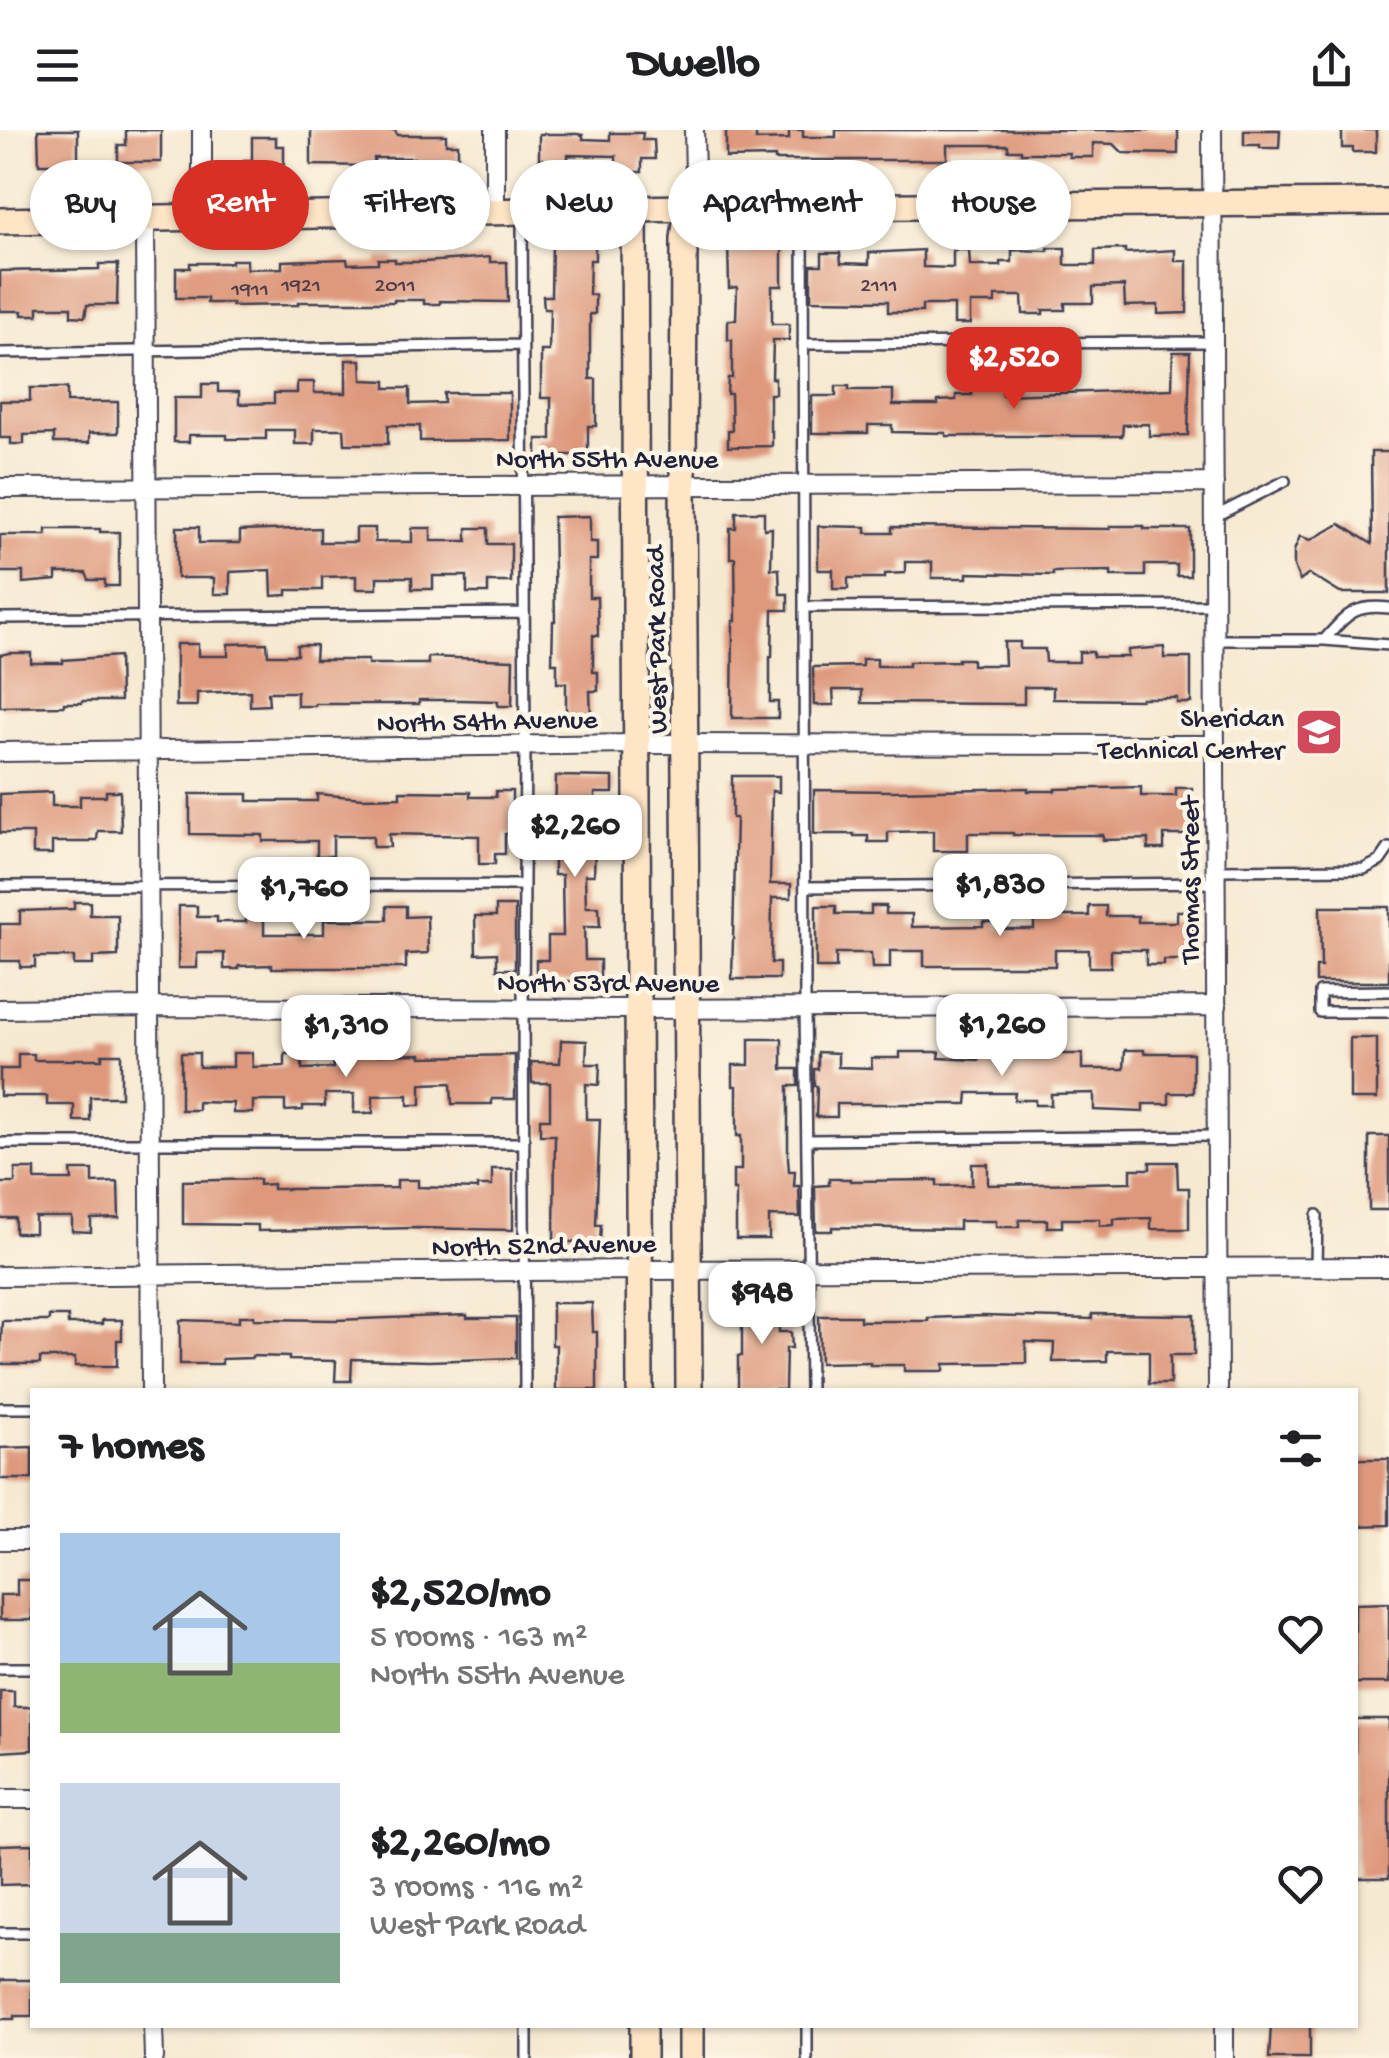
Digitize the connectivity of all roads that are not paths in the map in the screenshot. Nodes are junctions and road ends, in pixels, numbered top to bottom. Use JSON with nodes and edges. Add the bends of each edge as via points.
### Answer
{"nodes":[{"id":1,"x":202,"y":130,"type":"edge"},
{"id":2,"x":495,"y":130,"type":"edge"},
{"id":3,"x":694,"y":130,"type":"edge"},
{"id":4,"x":1212,"y":130,"type":"edge"},
{"id":5,"x":202,"y":160,"type":"edge"},
{"id":6,"x":694,"y":160,"type":"edge"},
{"id":7,"x":1389,"y":202,"type":"edge"},
{"id":8,"x":1212,"y":205,"type":"junction"},
{"id":9,"x":896,"y":207,"type":"edge"},
{"id":10,"x":494,"y":212,"type":"junction"},
{"id":11,"x":510,"y":212,"type":"edge"},
{"id":12,"x":309,"y":215,"type":"edge"},
{"id":13,"x":30,"y":220,"type":"edge"},
{"id":14,"x":0,"y":221,"type":"edge"},
{"id":15,"x":146,"y":250,"type":"edge"},
{"id":16,"x":522,"y":250,"type":"edge"},
{"id":17,"x":634,"y":250,"type":"edge"},
{"id":18,"x":684,"y":250,"type":"edge"},
{"id":19,"x":803,"y":250,"type":"edge"},
{"id":20,"x":1213,"y":342,"type":"junction"},
{"id":21,"x":803,"y":344,"type":"junction"},
{"id":22,"x":522,"y":346,"type":"junction"},
{"id":23,"x":146,"y":350,"type":"junction"},
{"id":24,"x":0,"y":353,"type":"edge"},
{"id":25,"x":1285,"y":481,"type":"dead end"},
{"id":26,"x":1214,"y":483,"type":"junction"},
{"id":27,"x":803,"y":484,"type":"junction"},
{"id":28,"x":522,"y":485,"type":"junction"},
{"id":29,"x":636,"y":485,"type":"junction"},
{"id":30,"x":683,"y":485,"type":"junction"},
{"id":31,"x":147,"y":486,"type":"junction"},
{"id":32,"x":0,"y":488,"type":"edge"},
{"id":33,"x":1214,"y":517,"type":"junction"},
{"id":34,"x":1214,"y":605,"type":"junction"},
{"id":35,"x":804,"y":607,"type":"junction"},
{"id":36,"x":1389,"y":608,"type":"edge"},
{"id":37,"x":524,"y":613,"type":"junction"},
{"id":38,"x":0,"y":618,"type":"edge"},
{"id":39,"x":147,"y":618,"type":"junction"},
{"id":40,"x":1215,"y":640,"type":"junction"},
{"id":41,"x":1324,"y":640,"type":"junction"},
{"id":42,"x":1389,"y":645,"type":"edge"},
{"id":43,"x":638,"y":744,"type":"junction"},
{"id":44,"x":686,"y":744,"type":"junction"},
{"id":45,"x":805,"y":744,"type":"junction"},
{"id":46,"x":1215,"y":745,"type":"junction"},
{"id":47,"x":525,"y":746,"type":"junction"},
{"id":48,"x":147,"y":750,"type":"junction"},
{"id":49,"x":0,"y":752,"type":"edge"},
{"id":50,"x":1389,"y":848,"type":"edge"},
{"id":51,"x":1216,"y":877,"type":"junction"},
{"id":52,"x":524,"y":885,"type":"junction"},
{"id":53,"x":0,"y":886,"type":"edge"},
{"id":54,"x":148,"y":887,"type":"junction"},
{"id":55,"x":805,"y":887,"type":"junction"},
{"id":56,"x":1389,"y":991,"type":"edge"},
{"id":57,"x":1217,"y":1006,"type":"junction"},
{"id":58,"x":148,"y":1007,"type":"junction"},
{"id":59,"x":523,"y":1008,"type":"junction"},
{"id":60,"x":806,"y":1008,"type":"junction"},
{"id":61,"x":0,"y":1009,"type":"edge"},
{"id":62,"x":638,"y":1009,"type":"junction"},
{"id":63,"x":686,"y":1009,"type":"junction"},
{"id":64,"x":1389,"y":1012,"type":"edge"},
{"id":65,"x":1217,"y":1136,"type":"junction"},
{"id":66,"x":808,"y":1140,"type":"junction"},
{"id":67,"x":0,"y":1143,"type":"edge"},
{"id":68,"x":150,"y":1143,"type":"junction"},
{"id":69,"x":524,"y":1143,"type":"junction"},
{"id":70,"x":1317,"y":1215,"type":"dead end"},
{"id":71,"x":1389,"y":1266,"type":"edge"},
{"id":72,"x":1218,"y":1267,"type":"junction"},
{"id":73,"x":1316,"y":1267,"type":"junction"},
{"id":74,"x":810,"y":1269,"type":"junction"},
{"id":75,"x":640,"y":1270,"type":"junction"},
{"id":76,"x":688,"y":1270,"type":"junction"},
{"id":77,"x":524,"y":1271,"type":"junction"},
{"id":78,"x":150,"y":1275,"type":"junction"},
{"id":79,"x":0,"y":1276,"type":"edge"},
{"id":80,"x":150,"y":1388,"type":"edge"},
{"id":81,"x":525,"y":1388,"type":"edge"},
{"id":82,"x":640,"y":1388,"type":"edge"},
{"id":83,"x":689,"y":1388,"type":"edge"},
{"id":84,"x":810,"y":1388,"type":"edge"},
{"id":85,"x":1218,"y":1388,"type":"edge"},
{"id":86,"x":0,"y":1408,"type":"edge"},
{"id":87,"x":30,"y":1408,"type":"edge"},
{"id":88,"x":0,"y":1540,"type":"edge"},
{"id":89,"x":30,"y":1540,"type":"edge"},
{"id":90,"x":0,"y":1668,"type":"edge"},
{"id":91,"x":30,"y":1668,"type":"edge"},
{"id":92,"x":0,"y":1799,"type":"edge"},
{"id":93,"x":30,"y":1799,"type":"edge"},
{"id":94,"x":0,"y":1933,"type":"edge"},
{"id":95,"x":30,"y":1933,"type":"edge"},
{"id":96,"x":153,"y":2028,"type":"edge"},
{"id":97,"x":527,"y":2028,"type":"edge"},
{"id":98,"x":643,"y":2028,"type":"edge"},
{"id":99,"x":691,"y":2028,"type":"edge"},
{"id":100,"x":807,"y":2028,"type":"edge"},
{"id":101,"x":1224,"y":2028,"type":"edge"},
{"id":102,"x":154,"y":2058,"type":"edge"},
{"id":103,"x":527,"y":2058,"type":"edge"},
{"id":104,"x":643,"y":2058,"type":"edge"},
{"id":105,"x":692,"y":2058,"type":"edge"},
{"id":106,"x":807,"y":2058,"type":"edge"},
{"id":107,"x":1224,"y":2058,"type":"edge"}],
"edges":[{"from":1,"to":5,"type":"street"},
{"from":2,"to":10,"type":"street"},
{"from":3,"to":6,"type":"street","name":"West Park Road"},
{"from":4,"to":8,"type":"street","name":"Thomas Street"},
{"from":7,"to":8,"type":"street"},
{"from":8,"to":9,"type":"street"},
{"from":8,"to":20,"type":"street","name":"Thomas Street"},
{"from":10,"to":11,"type":"street"},
{"from":10,"to":12,"type":"street"},
{"from":13,"to":14,"type":"street"},
{"from":15,"to":23,"type":"street"},
{"from":16,"to":22,"type":"lane"},
{"from":17,"to":29,"type":"street","name":"West Park Road"},
{"from":18,"to":30,"type":"street","name":"West Park Road"},
{"from":19,"to":21,"type":"lane"},
{"from":20,"to":21,"type":"lane"},
{"from":20,"to":26,"type":"street","name":"Thomas Street"},
{"from":21,"to":27,"type":"lane"},
{"from":22,"to":23,"type":"lane"},
{"from":22,"to":28,"type":"lane"},
{"from":23,"to":24,"type":"lane"},
{"from":23,"to":31,"type":"street"},
{"from":25,"to":33,"type":"lane"},
{"from":26,"to":27,"type":"street","name":"North 55th Avenue"},
{"from":26,"to":33,"type":"street","name":"Thomas Street"},
{"from":27,"to":30,"type":"street","name":"North 55th Avenue"},
{"from":27,"to":35,"type":"lane"},
{"from":28,"to":29,"type":"street","name":"North 55th Avenue"},
{"from":28,"to":31,"type":"street","name":"North 55th Avenue"},
{"from":28,"to":37,"type":"lane"},
{"from":29,"to":30,"type":"street","name":"North 55th Avenue"},
{"from":29,"to":43,"type":"street","name":"West Park Road"},
{"from":30,"to":44,"type":"street","name":"West Park Road"},
{"from":31,"to":32,"type":"street","name":"North 55th Avenue"},
{"from":31,"to":39,"type":"street"},
{"from":33,"to":34,"type":"street","name":"Thomas Street"},
{"from":34,"to":35,"type":"lane"},
{"from":34,"to":40,"type":"street","name":"Thomas Street"},
{"from":35,"to":45,"type":"lane"},
{"from":36,"to":41,"type":"lane","via":[[1349,612]]},
{"from":37,"to":39,"type":"lane"},
{"from":37,"to":47,"type":"lane"},
{"from":38,"to":39,"type":"lane"},
{"from":39,"to":48,"type":"street"},
{"from":40,"to":41,"type":"lane"},
{"from":40,"to":46,"type":"street","name":"Thomas Street"},
{"from":41,"to":42,"type":"lane"},
{"from":43,"to":44,"type":"street","name":"North 54th Avenue"},
{"from":43,"to":47,"type":"street","name":"North 54th Avenue"},
{"from":43,"to":62,"type":"street","name":"West Park Road"},
{"from":44,"to":45,"type":"street","name":"North 54th Avenue"},
{"from":44,"to":63,"type":"street","name":"West Park Road"},
{"from":45,"to":46,"type":"street","name":"North 54th Avenue"},
{"from":45,"to":55,"type":"lane"},
{"from":46,"to":51,"type":"street","name":"Thomas Street"},
{"from":47,"to":48,"type":"street","name":"North 54th Avenue"},
{"from":47,"to":52,"type":"lane"},
{"from":48,"to":49,"type":"street","name":"North 54th Avenue"},
{"from":48,"to":54,"type":"street"},
{"from":50,"to":51,"type":"lane","via":[[1364,869]]},
{"from":51,"to":55,"type":"lane"},
{"from":51,"to":57,"type":"street","name":"Thomas Street"},
{"from":52,"to":54,"type":"lane"},
{"from":52,"to":59,"type":"lane"},
{"from":53,"to":54,"type":"lane"},
{"from":54,"to":58,"type":"street"},
{"from":55,"to":60,"type":"lane"},
{"from":56,"to":64,"type":"lane","via":[[1320,992],[1320,1012]]},
{"from":57,"to":60,"type":"street","name":"North 53rd Avenue"},
{"from":57,"to":65,"type":"street","name":"Thomas Street"},
{"from":58,"to":59,"type":"street","name":"North 53rd Avenue"},
{"from":58,"to":61,"type":"street","name":"North 53rd Avenue"},
{"from":58,"to":68,"type":"street"},
{"from":59,"to":62,"type":"street","name":"North 53rd Avenue"},
{"from":59,"to":69,"type":"lane"},
{"from":60,"to":63,"type":"street","name":"North 53rd Avenue"},
{"from":60,"to":66,"type":"lane"},
{"from":62,"to":63,"type":"street","name":"North 53rd Avenue"},
{"from":62,"to":75,"type":"street","name":"West Park Road"},
{"from":63,"to":76,"type":"street","name":"West Park Road"},
{"from":65,"to":66,"type":"lane"},
{"from":65,"to":72,"type":"street","name":"Thomas Street"},
{"from":66,"to":74,"type":"lane"},
{"from":67,"to":68,"type":"lane"},
{"from":68,"to":69,"type":"lane"},
{"from":68,"to":78,"type":"street"},
{"from":69,"to":77,"type":"lane"},
{"from":70,"to":73,"type":"lane"},
{"from":71,"to":73,"type":"street","name":"North 52nd Avenue"},
{"from":72,"to":73,"type":"street","name":"North 52nd Avenue"},
{"from":72,"to":74,"type":"street","name":"North 52nd Avenue"},
{"from":72,"to":85,"type":"street","name":"Thomas Street"},
{"from":74,"to":76,"type":"street","name":"North 52nd Avenue"},
{"from":74,"to":84,"type":"lane"},
{"from":75,"to":76,"type":"street","name":"North 52nd Avenue"},
{"from":75,"to":77,"type":"street","name":"North 52nd Avenue"},
{"from":75,"to":82,"type":"street","name":"West Park Road"},
{"from":76,"to":83,"type":"street","name":"West Park Road"},
{"from":77,"to":78,"type":"street","name":"North 52nd Avenue"},
{"from":77,"to":81,"type":"lane"},
{"from":78,"to":79,"type":"street","name":"North 52nd Avenue"},
{"from":78,"to":80,"type":"street"},
{"from":86,"to":87,"type":"lane"},
{"from":88,"to":89,"type":"street"},
{"from":90,"to":91,"type":"lane"},
{"from":92,"to":93,"type":"street"},
{"from":94,"to":95,"type":"lane"},
{"from":96,"to":102,"type":"street"},
{"from":97,"to":103,"type":"lane"},
{"from":98,"to":104,"type":"street"},
{"from":99,"to":105,"type":"street"},
{"from":100,"to":106,"type":"lane"},
{"from":101,"to":107,"type":"street"}]}
